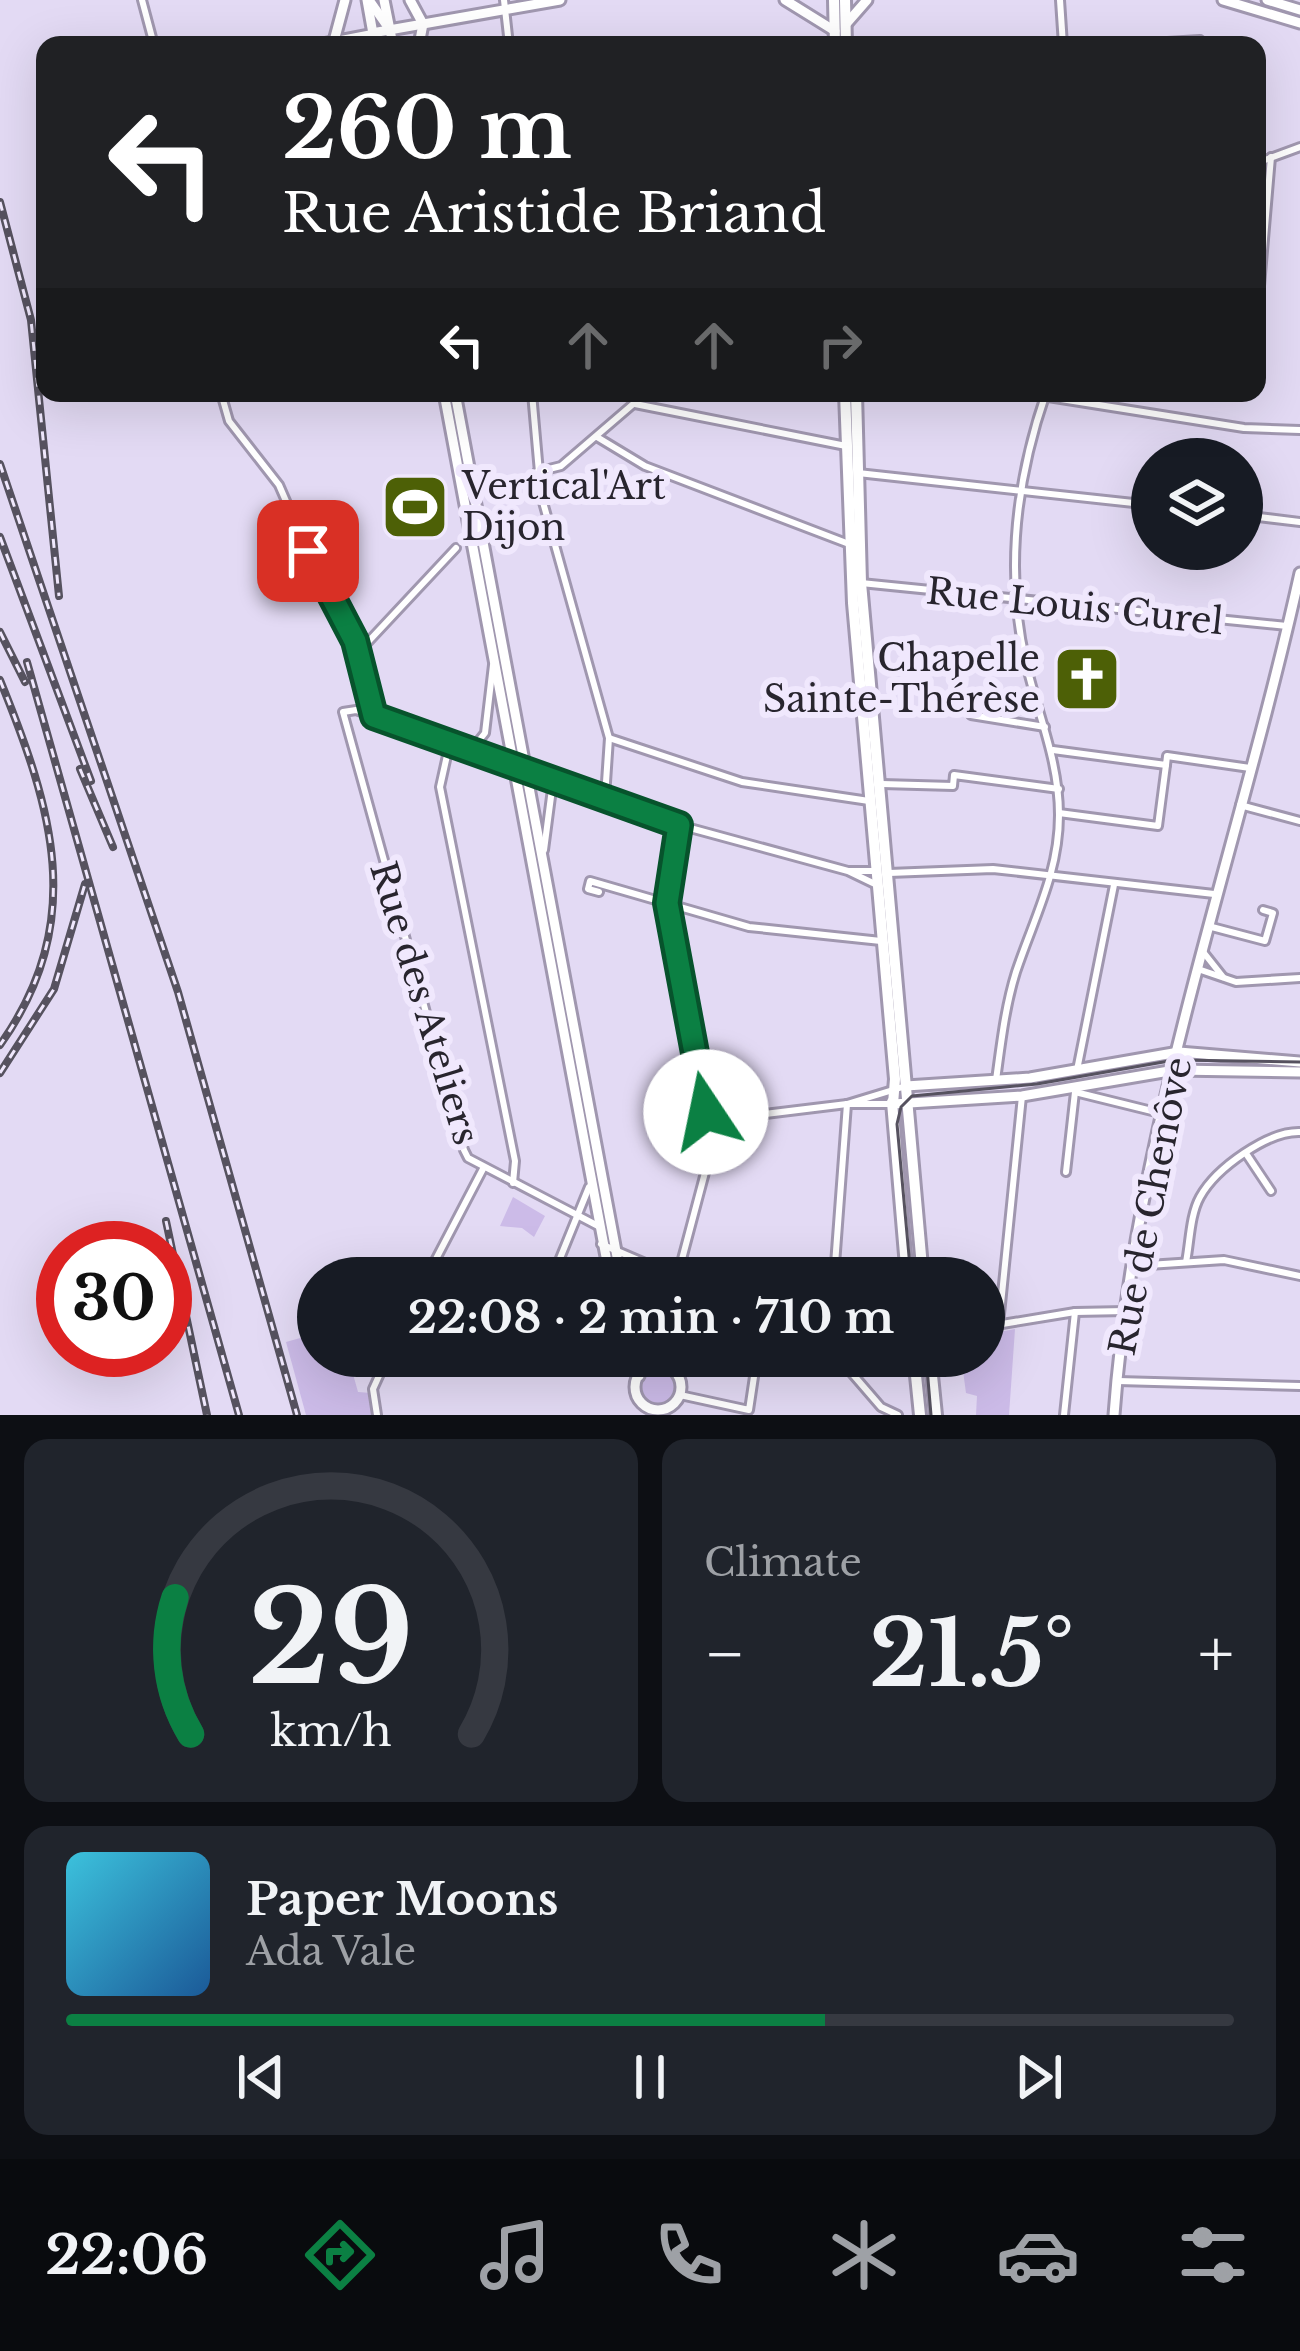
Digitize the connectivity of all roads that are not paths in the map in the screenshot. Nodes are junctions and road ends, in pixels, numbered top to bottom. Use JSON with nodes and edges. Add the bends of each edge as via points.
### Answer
{"nodes":[{"id":1,"x":142,"y":0,"type":"edge"},
{"id":2,"x":345,"y":0,"type":"edge"},
{"id":3,"x":368,"y":0,"type":"edge"},
{"id":4,"x":384,"y":0,"type":"edge"},
{"id":5,"x":410,"y":0,"type":"edge"},
{"id":6,"x":560,"y":0,"type":"edge"},
{"id":7,"x":785,"y":0,"type":"edge"},
{"id":8,"x":834,"y":0,"type":"edge"},
{"id":9,"x":845,"y":0,"type":"edge"},
{"id":10,"x":867,"y":0,"type":"edge"},
{"id":11,"x":1060,"y":0,"type":"edge"},
{"id":12,"x":1223,"y":0,"type":"edge"},
{"id":13,"x":1267,"y":0,"type":"edge"},
{"id":14,"x":505,"y":5,"type":"edge"},
{"id":15,"x":1300,"y":10,"type":"edge"},
{"id":16,"x":1300,"y":23,"type":"edge"},
{"id":17,"x":423,"y":24,"type":"junction"},
{"id":18,"x":390,"y":30,"type":"junction"},
{"id":19,"x":839,"y":33,"type":"edge"},
{"id":20,"x":152,"y":36,"type":"edge"},
{"id":21,"x":339,"y":36,"type":"edge"},
{"id":22,"x":376,"y":36,"type":"edge"},
{"id":23,"x":383,"y":36,"type":"edge"},
{"id":24,"x":391,"y":36,"type":"edge"},
{"id":25,"x":421,"y":36,"type":"edge"},
{"id":26,"x":508,"y":36,"type":"edge"},
{"id":27,"x":1062,"y":36,"type":"edge"},
{"id":28,"x":1300,"y":147,"type":"edge"},
{"id":29,"x":1271,"y":157,"type":"junction"},
{"id":30,"x":1266,"y":160,"type":"edge"},
{"id":31,"x":1266,"y":216,"type":"edge"},
{"id":32,"x":223,"y":402,"type":"edge"},
{"id":33,"x":446,"y":402,"type":"edge"},
{"id":34,"x":456,"y":402,"type":"edge"},
{"id":35,"x":533,"y":402,"type":"edge"},
{"id":36,"x":845,"y":402,"type":"edge"},
{"id":37,"x":856,"y":402,"type":"edge"},
{"id":38,"x":1043,"y":402,"type":"edge"},
{"id":39,"x":1090,"y":402,"type":"edge"},
{"id":40,"x":635,"y":404,"type":"joint"},
{"id":41,"x":1300,"y":430,"type":"edge"},
{"id":42,"x":598,"y":437,"type":"junction"},
{"id":43,"x":846,"y":446,"type":"junction"},
{"id":44,"x":537,"y":472,"type":"junction"},
{"id":45,"x":858,"y":473,"type":"junction"},
{"id":46,"x":1020,"y":490,"type":"junction"},
{"id":47,"x":1131,"y":503,"type":"edge"},
{"id":48,"x":1263,"y":518,"type":"edge"},
{"id":49,"x":1300,"y":522,"type":"edge"},
{"id":50,"x":849,"y":544,"type":"junction"},
{"id":51,"x":456,"y":548,"type":"dead end"},
{"id":52,"x":1300,"y":573,"type":"edge"},
{"id":53,"x":861,"y":583,"type":"junction"},
{"id":54,"x":1017,"y":601,"type":"junction"},
{"id":55,"x":1288,"y":626,"type":"junction"},
{"id":56,"x":357,"y":646,"type":"junction"},
{"id":57,"x":494,"y":661,"type":"junction"},
{"id":58,"x":971,"y":715,"type":"dead end"},
{"id":59,"x":374,"y":716,"type":"junction"},
{"id":60,"x":1045,"y":727,"type":"junction"},
{"id":61,"x":609,"y":738,"type":"junction"},
{"id":62,"x":450,"y":742,"type":"junction"},
{"id":63,"x":472,"y":748,"type":"junction"},
{"id":64,"x":1053,"y":750,"type":"junction"},
{"id":65,"x":1166,"y":760,"type":"junction"},
{"id":66,"x":510,"y":761,"type":"junction"},
{"id":67,"x":527,"y":766,"type":"junction"},
{"id":68,"x":1250,"y":768,"type":"junction"},
{"id":69,"x":559,"y":778,"type":"junction"},
{"id":70,"x":878,"y":784,"type":"junction"},
{"id":71,"x":1059,"y":789,"type":"junction"},
{"id":72,"x":605,"y":797,"type":"junction"},
{"id":73,"x":869,"y":801,"type":"junction"},
{"id":74,"x":1239,"y":805,"type":"junction"},
{"id":75,"x":1059,"y":813,"type":"junction"},
{"id":76,"x":1300,"y":821,"type":"edge"},
{"id":77,"x":679,"y":825,"type":"junction"},
{"id":78,"x":542,"y":856,"type":"junction"},
{"id":79,"x":848,"y":871,"type":"junction"},
{"id":80,"x":881,"y":872,"type":"junction"},
{"id":81,"x":1054,"y":875,"type":"junction"},
{"id":82,"x":1114,"y":884,"type":"junction"},
{"id":83,"x":882,"y":890,"type":"junction"},
{"id":84,"x":599,"y":892,"type":"dead end"},
{"id":85,"x":1214,"y":894,"type":"junction"},
{"id":86,"x":667,"y":903,"type":"junction"},
{"id":87,"x":1263,"y":910,"type":"dead end"},
{"id":88,"x":1208,"y":926,"type":"junction"},
{"id":89,"x":881,"y":941,"type":"junction"},
{"id":90,"x":1202,"y":951,"type":"junction"},
{"id":91,"x":1198,"y":969,"type":"junction"},
{"id":92,"x":1223,"y":977,"type":"junction"},
{"id":93,"x":1300,"y":979,"type":"edge"},
{"id":94,"x":890,"y":986,"type":"junction"},
{"id":95,"x":1179,"y":1052,"type":"junction"},
{"id":96,"x":1300,"y":1062,"type":"edge"},
{"id":97,"x":1077,"y":1070,"type":"junction"},
{"id":98,"x":1174,"y":1070,"type":"junction"},
{"id":99,"x":1300,"y":1072,"type":"edge"},
{"id":100,"x":995,"y":1080,"type":"junction"},
{"id":101,"x":898,"y":1089,"type":"junction"},
{"id":102,"x":1075,"y":1090,"type":"junction"},
{"id":103,"x":1022,"y":1096,"type":"junction"},
{"id":104,"x":909,"y":1103,"type":"junction"},
{"id":105,"x":847,"y":1104,"type":"junction"},
{"id":106,"x":1164,"y":1114,"type":"junction"},
{"id":107,"x":708,"y":1121,"type":"junction"},
{"id":108,"x":1300,"y":1132,"type":"edge"},
{"id":109,"x":1247,"y":1155,"type":"junction"},
{"id":110,"x":484,"y":1167,"type":"junction"},
{"id":111,"x":1066,"y":1172,"type":"dead end"},
{"id":112,"x":513,"y":1183,"type":"junction"},
{"id":113,"x":590,"y":1187,"type":"junction"},
{"id":114,"x":1270,"y":1191,"type":"dead end"},
{"id":115,"x":577,"y":1217,"type":"junction"},
{"id":116,"x":605,"y":1238,"type":"junction"},
{"id":117,"x":437,"y":1257,"type":"edge"},
{"id":118,"x":561,"y":1257,"type":"edge"},
{"id":119,"x":607,"y":1257,"type":"edge"},
{"id":120,"x":613,"y":1257,"type":"edge"},
{"id":121,"x":640,"y":1257,"type":"edge"},
{"id":122,"x":685,"y":1257,"type":"edge"},
{"id":123,"x":835,"y":1257,"type":"edge"},
{"id":124,"x":906,"y":1257,"type":"edge"},
{"id":125,"x":921,"y":1257,"type":"edge"},
{"id":126,"x":1186,"y":1262,"type":"junction"},
{"id":127,"x":1005,"y":1265,"type":"edge"},
{"id":128,"x":1133,"y":1266,"type":"junction"},
{"id":129,"x":1300,"y":1276,"type":"edge"},
{"id":130,"x":1126,"y":1311,"type":"junction"},
{"id":131,"x":1076,"y":1312,"type":"junction"},
{"id":132,"x":1005,"y":1323,"type":"edge"},
{"id":133,"x":379,"y":1377,"type":"edge"},
{"id":134,"x":639,"y":1377,"type":"edge"},
{"id":135,"x":676,"y":1377,"type":"edge"},
{"id":136,"x":758,"y":1377,"type":"edge"},
{"id":137,"x":855,"y":1377,"type":"edge"},
{"id":138,"x":916,"y":1377,"type":"edge"},
{"id":139,"x":932,"y":1377,"type":"edge"},
{"id":140,"x":1117,"y":1381,"type":"junction"},
{"id":141,"x":1300,"y":1386,"type":"edge"},
{"id":142,"x":680,"y":1395,"type":"junction"},
{"id":143,"x":646,"y":1410,"type":"edge"},
{"id":144,"x":668,"y":1411,"type":"edge"},
{"id":145,"x":376,"y":1415,"type":"edge"},
{"id":146,"x":898,"y":1415,"type":"edge"},
{"id":147,"x":920,"y":1415,"type":"edge"},
{"id":148,"x":936,"y":1415,"type":"edge"},
{"id":149,"x":1064,"y":1415,"type":"edge"},
{"id":150,"x":1114,"y":1415,"type":"edge"}],
"edges":[{"from":1,"to":20,"type":"street"},
{"from":2,"to":21,"type":"main road"},
{"from":3,"to":18,"type":"main road"},
{"from":3,"to":22,"type":"main road"},
{"from":4,"to":18,"type":"main road"},
{"from":5,"to":17,"type":"main road"},
{"from":6,"to":14,"type":"main road"},
{"from":7,"to":19,"type":"main road"},
{"from":8,"to":19,"type":"main road"},
{"from":9,"to":19,"type":"main road"},
{"from":10,"to":19,"type":"main road"},
{"from":11,"to":27,"type":"street"},
{"from":12,"to":16,"type":"main road"},
{"from":13,"to":15,"type":"main road"},
{"from":14,"to":17,"type":"main road"},
{"from":14,"to":26,"type":"street"},
{"from":17,"to":18,"type":"main road"},
{"from":17,"to":25,"type":"main road"},
{"from":18,"to":23,"type":"main road"},
{"from":18,"to":24,"type":"main road"},
{"from":28,"to":29,"type":"street"},
{"from":29,"to":30,"type":"street"},
{"from":29,"to":31,"type":"street"},
{"from":32,"to":56,"type":"street","via":[[229,422],[279,485]]},
{"from":33,"to":57,"type":"main road"},
{"from":34,"to":67,"type":"main road"},
{"from":35,"to":44,"type":"street"},
{"from":36,"to":43,"type":"main road"},
{"from":37,"to":45,"type":"main road"},
{"from":38,"to":46,"type":"street"},
{"from":39,"to":41,"type":"street"},
{"from":40,"to":42,"type":"street"},
{"from":40,"to":43,"type":"street"},
{"from":42,"to":44,"type":"street","via":[[555,469]]},
{"from":42,"to":50,"type":"street","via":[[645,466]]},
{"from":43,"to":45,"type":"main road"},
{"from":43,"to":50,"type":"main road"},
{"from":44,"to":61,"type":"street"},
{"from":45,"to":46,"type":"street"},
{"from":45,"to":53,"type":"main road"},
{"from":46,"to":47,"type":"street"},
{"from":46,"to":54,"type":"street"},
{"from":48,"to":49,"type":"street"},
{"from":50,"to":73,"type":"main road"},
{"from":51,"to":56,"type":"street"},
{"from":52,"to":55,"type":"main road","name":"Rue de Chenôve"},
{"from":53,"to":54,"type":"street","name":"Rue Louis Curel"},
{"from":53,"to":70,"type":"main road"},
{"from":54,"to":55,"type":"street","name":"Rue Louis Curel"},
{"from":54,"to":60,"type":"street"},
{"from":55,"to":68,"type":"main road","name":"Rue de Chenôve"},
{"from":56,"to":59,"type":"street"},
{"from":57,"to":63,"type":"street","via":[[485,733]]},
{"from":57,"to":66,"type":"main road"},
{"from":58,"to":60,"type":"street"},
{"from":59,"to":62,"type":"street"},
{"from":59,"to":110,"type":"street","name":"Rue des Ateliers","via":[[356,710],[340,717],[468,1158]]},
{"from":60,"to":64,"type":"street"},
{"from":61,"to":72,"type":"street"},
{"from":61,"to":73,"type":"street","via":[[742,782]]},
{"from":62,"to":63,"type":"street"},
{"from":62,"to":112,"type":"street","via":[[440,787]]},
{"from":63,"to":66,"type":"street"},
{"from":64,"to":65,"type":"street"},
{"from":64,"to":71,"type":"street"},
{"from":65,"to":68,"type":"street"},
{"from":65,"to":75,"type":"street","via":[[1158,826]]},
{"from":66,"to":67,"type":"street"},
{"from":66,"to":113,"type":"main road"},
{"from":67,"to":69,"type":"street"},
{"from":67,"to":78,"type":"main road"},
{"from":68,"to":74,"type":"main road","name":"Rue de Chenôve"},
{"from":69,"to":72,"type":"street"},
{"from":69,"to":78,"type":"street"},
{"from":70,"to":71,"type":"street","via":[[952,786],[954,775]]},
{"from":70,"to":80,"type":"main road"},
{"from":71,"to":75,"type":"street"},
{"from":72,"to":77,"type":"street"},
{"from":73,"to":80,"type":"main road"},
{"from":74,"to":76,"type":"street"},
{"from":74,"to":85,"type":"main road","name":"Rue de Chenôve"},
{"from":75,"to":81,"type":"street"},
{"from":77,"to":79,"type":"street"},
{"from":77,"to":86,"type":"street"},
{"from":78,"to":116,"type":"main road"},
{"from":79,"to":80,"type":"street"},
{"from":79,"to":83,"type":"street"},
{"from":80,"to":81,"type":"street"},
{"from":80,"to":83,"type":"main road"},
{"from":81,"to":82,"type":"street"},
{"from":81,"to":100,"type":"street","via":[[1015,975]]},
{"from":82,"to":85,"type":"street"},
{"from":82,"to":97,"type":"street"},
{"from":83,"to":89,"type":"main road"},
{"from":83,"to":94,"type":"main road"},
{"from":84,"to":86,"type":"street","via":[[590,881]]},
{"from":85,"to":88,"type":"main road","name":"Rue de Chenôve"},
{"from":86,"to":89,"type":"street","via":[[748,927]]},
{"from":86,"to":107,"type":"street"},
{"from":87,"to":88,"type":"street","via":[[1273,913],[1265,941]]},
{"from":88,"to":90,"type":"main road","name":"Rue de Chenôve"},
{"from":89,"to":94,"type":"main road"},
{"from":90,"to":91,"type":"main road","name":"Rue de Chenôve"},
{"from":90,"to":92,"type":"street"},
{"from":91,"to":92,"type":"street"},
{"from":91,"to":95,"type":"main road","name":"Rue de Chenôve"},
{"from":92,"to":93,"type":"street"},
{"from":94,"to":101,"type":"main road"},
{"from":94,"to":101,"type":"main road"},
{"from":95,"to":96,"type":"main road"},
{"from":95,"to":97,"type":"main road"},
{"from":95,"to":98,"type":"main road","name":"Rue de Chenôve"},
{"from":97,"to":100,"type":"main road"},
{"from":98,"to":99,"type":"main road"},
{"from":98,"to":102,"type":"main road"},
{"from":98,"to":106,"type":"main road","name":"Rue de Chenôve"},
{"from":100,"to":101,"type":"main road"},
{"from":101,"to":104,"type":"main road"},
{"from":101,"to":105,"type":"street"},
{"from":101,"to":105,"type":"street"},
{"from":101,"to":124,"type":"main road"},
{"from":102,"to":103,"type":"main road"},
{"from":102,"to":106,"type":"street"},
{"from":102,"to":111,"type":"street"},
{"from":103,"to":104,"type":"main road"},
{"from":103,"to":127,"type":"street"},
{"from":104,"to":125,"type":"main road"},
{"from":105,"to":107,"type":"street"},
{"from":105,"to":123,"type":"street"},
{"from":106,"to":128,"type":"main road","name":"Rue de Chenôve"},
{"from":107,"to":122,"type":"street","via":[[708,1174]]},
{"from":108,"to":109,"type":"street","via":[[1274,1134]]},
{"from":109,"to":114,"type":"street"},
{"from":109,"to":126,"type":"street","via":[[1200,1197]]},
{"from":110,"to":112,"type":"street","name":"Rue des Ateliers"},
{"from":110,"to":117,"type":"street"},
{"from":112,"to":115,"type":"street","name":"Rue des Ateliers"},
{"from":113,"to":115,"type":"street"},
{"from":113,"to":116,"type":"main road"},
{"from":115,"to":116,"type":"street","name":"Rue des Ateliers"},
{"from":115,"to":118,"type":"street"},
{"from":116,"to":119,"type":"main road"},
{"from":116,"to":120,"type":"main road"},
{"from":116,"to":121,"type":"street","name":"Rue des Ateliers"},
{"from":126,"to":128,"type":"street"},
{"from":126,"to":129,"type":"street"},
{"from":128,"to":130,"type":"main road","name":"Rue de Chenôve"},
{"from":130,"to":131,"type":"street"},
{"from":130,"to":140,"type":"main road","name":"Rue de Chenôve"},
{"from":131,"to":132,"type":"street"},
{"from":131,"to":149,"type":"street"},
{"from":133,"to":145,"type":"street"},
{"from":134,"to":143,"type":"main road"},
{"from":135,"to":142,"type":"main road"},
{"from":136,"to":142,"type":"street","via":[[749,1410]]},
{"from":137,"to":146,"type":"street"},
{"from":138,"to":147,"type":"main road"},
{"from":139,"to":148,"type":"main road"},
{"from":140,"to":141,"type":"street"},
{"from":140,"to":150,"type":"main road","name":"Rue de Chenôve"},
{"from":142,"to":144,"type":"main road"},
{"from":143,"to":144,"type":"main road"}]}
